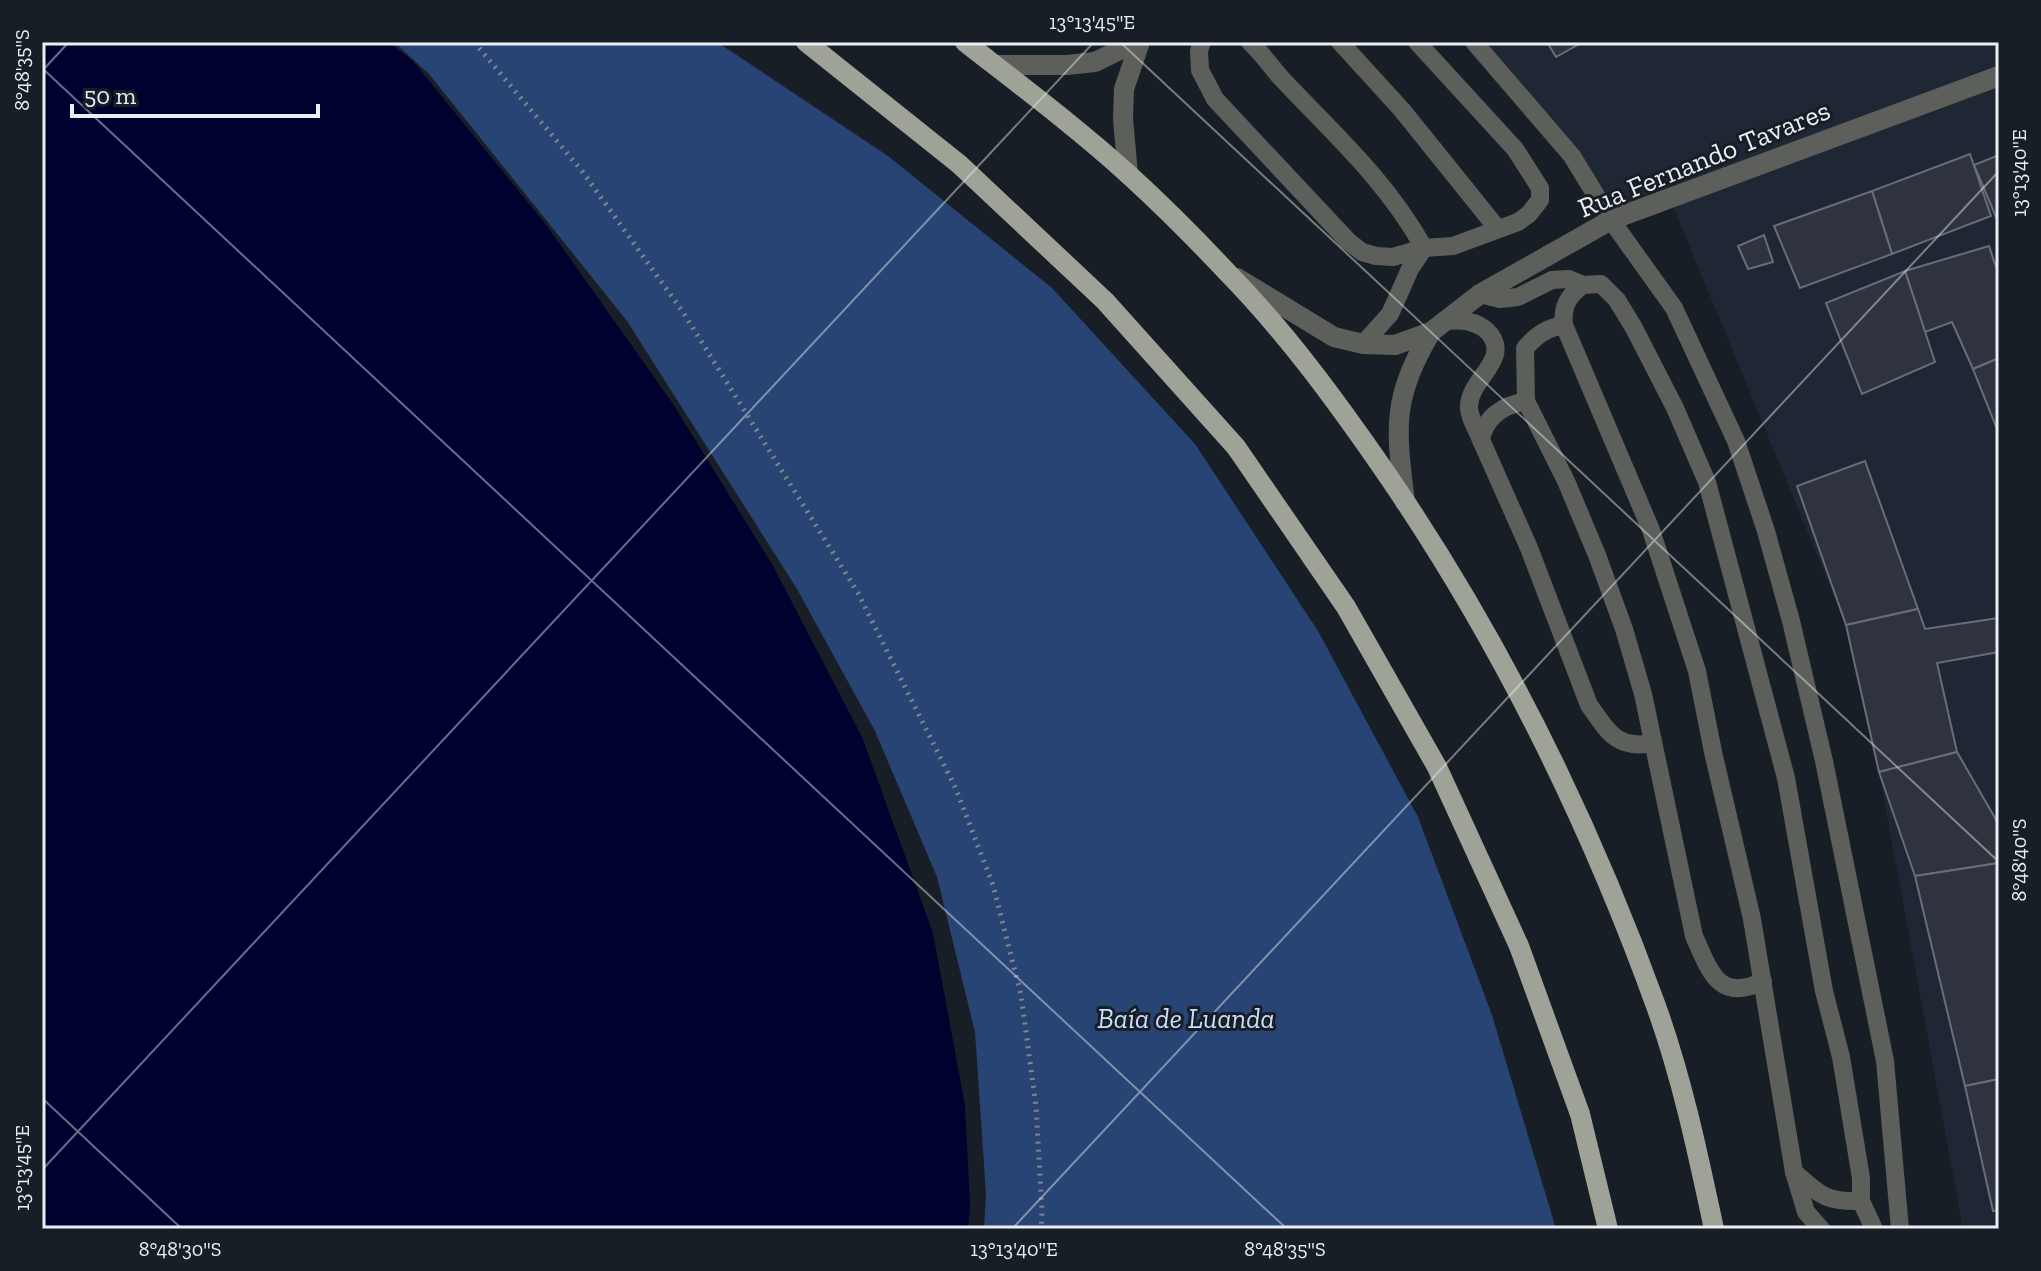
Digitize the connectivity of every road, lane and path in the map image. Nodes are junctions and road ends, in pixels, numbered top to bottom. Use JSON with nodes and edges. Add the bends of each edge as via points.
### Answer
{"nodes":[{"id":1,"x":474,"y":42,"type":"edge"},
{"id":2,"x":806,"y":42,"type":"edge"},
{"id":3,"x":965,"y":42,"type":"edge"},
{"id":4,"x":1138,"y":42,"type":"edge"},
{"id":5,"x":1202,"y":42,"type":"edge"},
{"id":6,"x":1340,"y":42,"type":"edge"},
{"id":7,"x":1417,"y":42,"type":"edge"},
{"id":8,"x":1474,"y":42,"type":"edge"},
{"id":9,"x":1252,"y":43,"type":"edge"},
{"id":10,"x":995,"y":65,"type":"junction"},
{"id":11,"x":1999,"y":76,"type":"edge"},
{"id":12,"x":1128,"y":174,"type":"junction"},
{"id":13,"x":1611,"y":220,"type":"junction"},
{"id":14,"x":1497,"y":228,"type":"junction"},
{"id":15,"x":1424,"y":248,"type":"junction"},
{"id":16,"x":1228,"y":272,"type":"junction"},
{"id":17,"x":1583,"y":285,"type":"junction"},
{"id":18,"x":1480,"y":294,"type":"junction"},
{"id":19,"x":1564,"y":325,"type":"junction"},
{"id":20,"x":1437,"y":327,"type":"junction"},
{"id":21,"x":1363,"y":344,"type":"junction"},
{"id":22,"x":1526,"y":401,"type":"junction"},
{"id":23,"x":1481,"y":440,"type":"junction"},
{"id":24,"x":1405,"y":502,"type":"junction"},
{"id":25,"x":1653,"y":743,"type":"junction"},
{"id":26,"x":1763,"y":981,"type":"junction"},
{"id":27,"x":1794,"y":1172,"type":"junction"},
{"id":28,"x":1861,"y":1201,"type":"junction"},
{"id":29,"x":1041,"y":1229,"type":"edge"},
{"id":30,"x":1608,"y":1229,"type":"edge"},
{"id":31,"x":1714,"y":1229,"type":"edge"},
{"id":32,"x":1821,"y":1229,"type":"edge"},
{"id":33,"x":1874,"y":1229,"type":"edge"},
{"id":34,"x":1900,"y":1229,"type":"edge"}],
"edges":[{"from":1,"to":29,"type":"path","via":[[582,171],[691,325],[858,593],[956,789],[993,885],[1021,995],[1036,1106]]},
{"from":2,"to":30,"type":"main road","via":[[959,164],[1105,301],[1236,447],[1346,607],[1437,767],[1519,946],[1580,1114]]},
{"from":3,"to":10,"type":"main road"},
{"from":4,"to":10,"type":"street","via":[[1095,62]]},
{"from":4,"to":12,"type":"street","via":[[1124,89]]},
{"from":5,"to":15,"type":"lane","via":[[1200,70],[1215,99],[1348,241],[1376,256]]},
{"from":6,"to":14,"type":"lane"},
{"from":7,"to":14,"type":"lane","via":[[1515,149],[1540,188],[1540,200],[1529,214]]},
{"from":8,"to":13,"type":"lane","via":[[1572,156]]},
{"from":9,"to":15,"type":"lane","via":[[1353,150]]},
{"from":10,"to":12,"type":"main road"},
{"from":11,"to":13,"type":"street","name":"Rua Fernando Tavares"},
{"from":12,"to":16,"type":"main road"},
{"from":13,"to":18,"type":"street","name":"Rua Fernando Tavares"},
{"from":13,"to":34,"type":"lane","via":[[1674,308],[1736,441],[1766,531],[1824,761],[1885,1061]]},
{"from":14,"to":15,"type":"lane","via":[[1453,246]]},
{"from":15,"to":21,"type":"lane","via":[[1390,314]]},
{"from":16,"to":21,"type":"street","name":"Rua Fernando Tavares","via":[[1334,337]]},
{"from":16,"to":24,"type":"main road","via":[[1322,381]]},
{"from":17,"to":18,"type":"lane","via":[[1552,280],[1518,297]]},
{"from":17,"to":19,"type":"lane","via":[[1566,303]]},
{"from":17,"to":28,"type":"lane","via":[[1601,284],[1617,300],[1675,408],[1707,482],[1786,778],[1841,1057]]},
{"from":18,"to":20,"type":"street","name":"Rua Fernando Tavares"},
{"from":19,"to":22,"type":"lane","via":[[1550,327],[1525,348]]},
{"from":19,"to":26,"type":"lane","via":[[1651,530],[1678,608],[1697,671]]},
{"from":20,"to":21,"type":"street","name":"Rua Fernando Tavares","via":[[1395,345]]},
{"from":20,"to":23,"type":"lane","via":[[1460,319],[1484,327],[1494,339],[1497,353],[1468,407]]},
{"from":20,"to":24,"type":"street","via":[[1408,374],[1397,422]]},
{"from":22,"to":23,"type":"lane","via":[[1496,413]]},
{"from":22,"to":25,"type":"lane","via":[[1597,555],[1624,629]]},
{"from":23,"to":25,"type":"lane","via":[[1589,705],[1619,742]]},
{"from":24,"to":31,"type":"main road","via":[[1503,662],[1604,875],[1657,1008]]},
{"from":25,"to":26,"type":"lane","via":[[1703,957],[1731,989]]},
{"from":26,"to":27,"type":"lane"},
{"from":27,"to":28,"type":"lane","via":[[1834,1201]]},
{"from":27,"to":32,"type":"lane","via":[[1806,1212]]},
{"from":28,"to":33,"type":"lane"}]}
